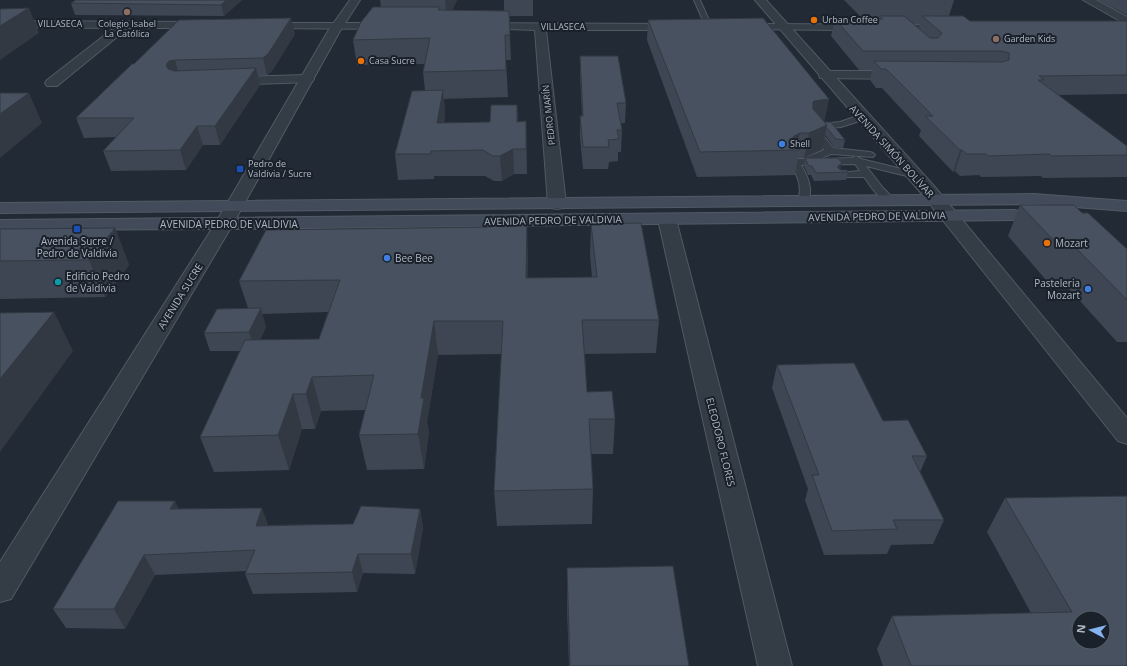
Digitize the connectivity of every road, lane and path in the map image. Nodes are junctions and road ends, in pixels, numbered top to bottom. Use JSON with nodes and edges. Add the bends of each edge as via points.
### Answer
{"nodes":[{"id":1,"x":355,"y":0,"type":"edge"},
{"id":2,"x":697,"y":0,"type":"edge"},
{"id":3,"x":760,"y":0,"type":"edge"},
{"id":4,"x":1088,"y":0,"type":"edge"},
{"id":5,"x":0,"y":24,"type":"edge"},
{"id":6,"x":125,"y":24,"type":"junction"},
{"id":7,"x":212,"y":25,"type":"edge"},
{"id":8,"x":252,"y":25,"type":"edge"},
{"id":9,"x":338,"y":26,"type":"junction"},
{"id":10,"x":396,"y":26,"type":"edge"},
{"id":11,"x":468,"y":26,"type":"edge"},
{"id":12,"x":540,"y":26,"type":"junction"},
{"id":13,"x":709,"y":27,"type":"junction"},
{"id":14,"x":782,"y":27,"type":"junction"},
{"id":15,"x":902,"y":27,"type":"junction"},
{"id":16,"x":1124,"y":27,"type":"edge"},
{"id":17,"x":956,"y":28,"type":"edge"},
{"id":18,"x":917,"y":41,"type":"edge"},
{"id":19,"x":917,"y":75,"type":"edge"},
{"id":20,"x":825,"y":76,"type":"junction"},
{"id":21,"x":307,"y":80,"type":"junction"},
{"id":22,"x":219,"y":82,"type":"edge"},
{"id":23,"x":52,"y":83,"type":"dead end"},
{"id":24,"x":863,"y":117,"type":"junction"},
{"id":25,"x":847,"y":150,"type":"junction"},
{"id":26,"x":830,"y":151,"type":"junction"},
{"id":27,"x":858,"y":161,"type":"junction"},
{"id":28,"x":803,"y":162,"type":"junction"},
{"id":29,"x":904,"y":163,"type":"junction"},
{"id":30,"x":867,"y":174,"type":"junction"},
{"id":31,"x":842,"y":175,"type":"edge"},
{"id":32,"x":914,"y":175,"type":"junction"},
{"id":33,"x":890,"y":200,"type":"junction"},
{"id":34,"x":803,"y":201,"type":"junction"},
{"id":35,"x":557,"y":204,"type":"junction"},
{"id":36,"x":1127,"y":206,"type":"edge"},
{"id":37,"x":0,"y":208,"type":"edge"},
{"id":38,"x":942,"y":208,"type":"junction"},
{"id":39,"x":229,"y":216,"type":"junction"},
{"id":40,"x":667,"y":219,"type":"junction"},
{"id":41,"x":0,"y":225,"type":"edge"},
{"id":42,"x":1127,"y":435,"type":"edge"},
{"id":43,"x":0,"y":589,"type":"edge"},
{"id":44,"x":775,"y":666,"type":"edge"}],
"edges":[{"from":1,"to":9,"type":"street","name":"AVENIDA SUCRE"},
{"from":2,"to":13,"type":"lane"},
{"from":3,"to":14,"type":"street","name":"AVENIDA SIMÓN BOLÍVAR"},
{"from":4,"to":16,"type":"street"},
{"from":5,"to":6,"type":"street","name":"VILLASECA"},
{"from":6,"to":7,"type":"street","name":"VILLASECA"},
{"from":6,"to":23,"type":"street"},
{"from":8,"to":9,"type":"street"},
{"from":9,"to":10,"type":"street"},
{"from":9,"to":21,"type":"street","name":"AVENIDA SUCRE"},
{"from":11,"to":12,"type":"street","name":"VILLASECA"},
{"from":12,"to":13,"type":"street","name":"VILLASECA"},
{"from":12,"to":35,"type":"street","name":"PEDRO MARÍN"},
{"from":13,"to":14,"type":"street","name":"VILLASECA"},
{"from":14,"to":15,"type":"street","name":"VILLASECA"},
{"from":14,"to":20,"type":"street","name":"AVENIDA SIMÓN BOLÍVAR"},
{"from":15,"to":17,"type":"street","name":"VILLASECA"},
{"from":15,"to":18,"type":"street"},
{"from":19,"to":20,"type":"street"},
{"from":20,"to":24,"type":"street","name":"AVENIDA SIMÓN BOLÍVAR"},
{"from":21,"to":22,"type":"street"},
{"from":21,"to":39,"type":"street","name":"AVENIDA SUCRE"},
{"from":24,"to":26,"type":"lane","via":[[841,124],[813,127],[814,132]]},
{"from":24,"to":29,"type":"street","name":"AVENIDA SIMÓN BOLÍVAR"},
{"from":25,"to":26,"type":"lane"},
{"from":25,"to":27,"type":"lane"},
{"from":25,"to":29,"type":"lane"},
{"from":26,"to":28,"type":"lane"},
{"from":27,"to":28,"type":"lane"},
{"from":27,"to":30,"type":"lane"},
{"from":27,"to":32,"type":"lane"},
{"from":28,"to":34,"type":"lane","via":[[795,162],[807,175],[807,191]]},
{"from":29,"to":32,"type":"street","name":"AVENIDA SIMÓN BOLÍVAR"},
{"from":30,"to":31,"type":"lane"},
{"from":30,"to":33,"type":"lane"},
{"from":32,"to":38,"type":"street","name":"AVENIDA SIMÓN BOLÍVAR"},
{"from":33,"to":34,"type":"main road","name":"AVENIDA PEDRO DE VALDIVIA"},
{"from":33,"to":38,"type":"main road","name":"AVENIDA PEDRO DE VALDIVIA"},
{"from":34,"to":35,"type":"main road","name":"AVENIDA PEDRO DE VALDIVIA"},
{"from":35,"to":39,"type":"main road","name":"AVENIDA PEDRO DE VALDIVIA"},
{"from":36,"to":38,"type":"main road","name":"AVENIDA PEDRO DE VALDIVIA","via":[[1106,206],[1061,214]]},
{"from":37,"to":39,"type":"main road","name":"AVENIDA PEDRO DE VALDIVIA"},
{"from":38,"to":40,"type":"main road","name":"AVENIDA PEDRO DE VALDIVIA"},
{"from":38,"to":42,"type":"street","name":"AVENIDA SIMÓN BOLÍVAR"},
{"from":39,"to":40,"type":"main road","name":"AVENIDA PEDRO DE VALDIVIA"},
{"from":39,"to":41,"type":"main road","name":"AVENIDA PEDRO DE VALDIVIA"},
{"from":39,"to":43,"type":"street","name":"AVENIDA SUCRE"},
{"from":40,"to":44,"type":"street","name":"ELEODORO FLORES"}]}
